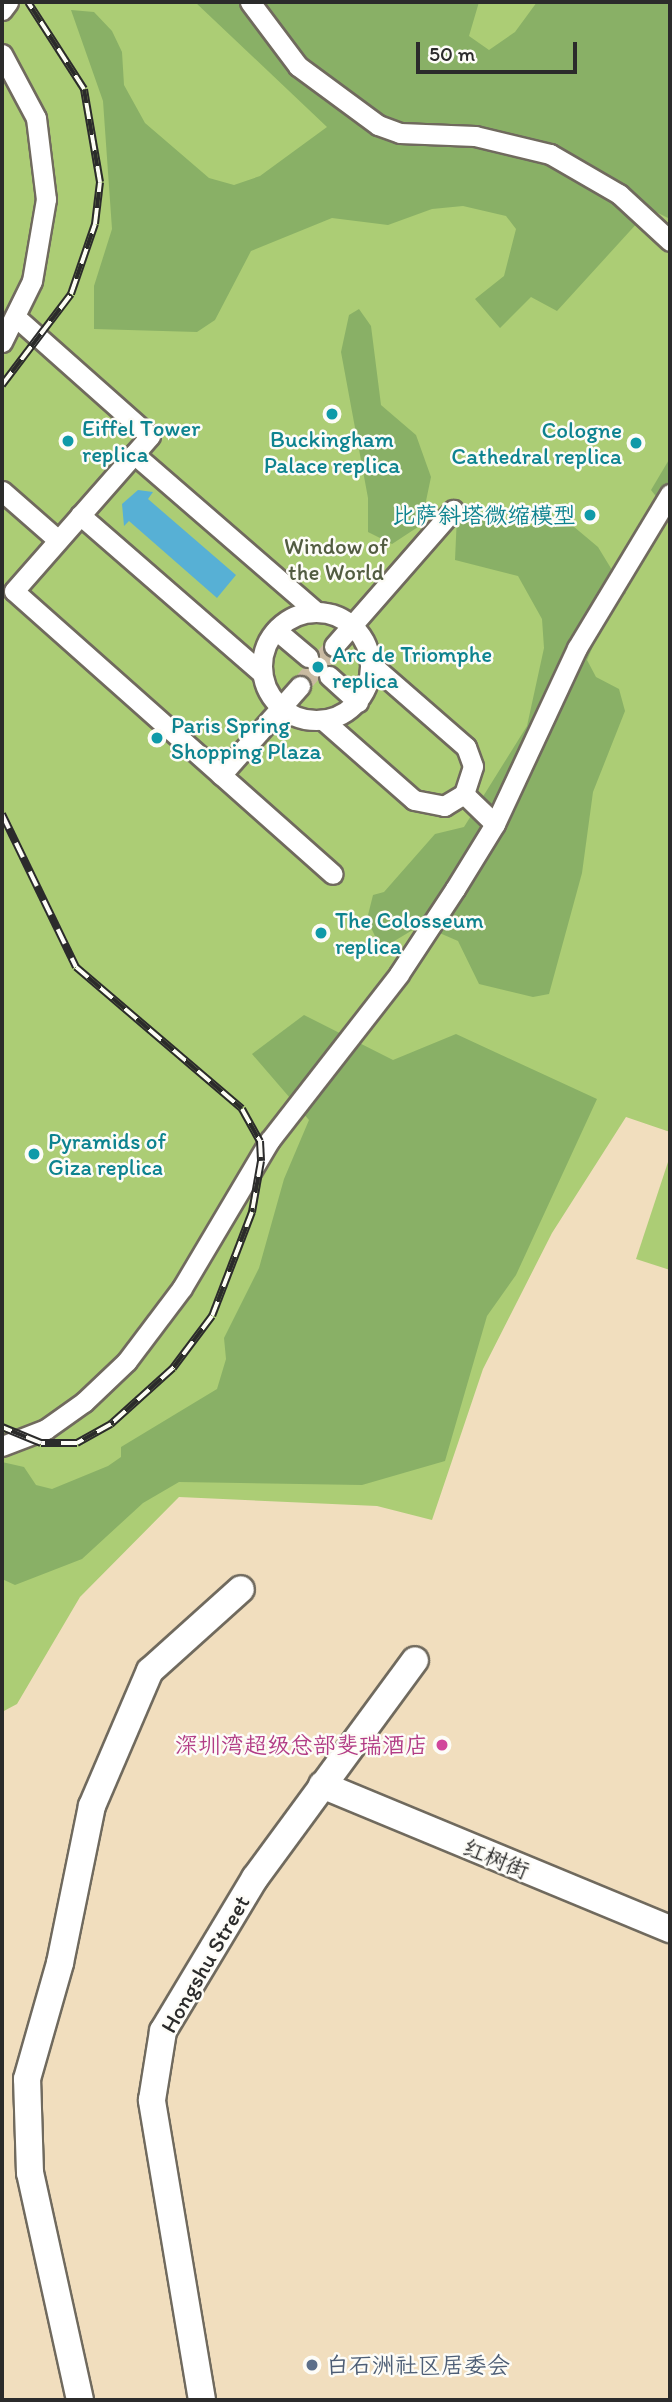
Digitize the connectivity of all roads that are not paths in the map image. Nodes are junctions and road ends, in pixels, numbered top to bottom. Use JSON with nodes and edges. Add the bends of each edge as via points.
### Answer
{"nodes":[{"id":1,"x":8,"y":2,"type":"edge"},
{"id":2,"x":250,"y":2,"type":"edge"},
{"id":3,"x":2,"y":10,"type":"edge"},
{"id":4,"x":2,"y":54,"type":"edge"},
{"id":5,"x":670,"y":241,"type":"edge"},
{"id":6,"x":18,"y":318,"type":"junction"},
{"id":7,"x":2,"y":342,"type":"edge"},
{"id":8,"x":134,"y":454,"type":"junction"},
{"id":9,"x":2,"y":491,"type":"edge"},
{"id":10,"x":670,"y":494,"type":"edge"},
{"id":11,"x":453,"y":510,"type":"dead end"},
{"id":12,"x":80,"y":515,"type":"junction"},
{"id":13,"x":58,"y":540,"type":"junction"},
{"id":14,"x":315,"y":611,"type":"junction"},
{"id":15,"x":352,"y":625,"type":"junction"},
{"id":16,"x":276,"y":629,"type":"junction"},
{"id":17,"x":334,"y":646,"type":"tunnel mouth"},
{"id":18,"x":308,"y":657,"type":"dead end"},
{"id":19,"x":371,"y":664,"type":"junction"},
{"id":20,"x":262,"y":673,"type":"junction"},
{"id":21,"x":329,"y":676,"type":"dead end"},
{"id":22,"x":300,"y":686,"type":"tunnel mouth"},
{"id":23,"x":358,"y":702,"type":"junction"},
{"id":24,"x":281,"y":708,"type":"junction"},
{"id":25,"x":323,"y":720,"type":"junction"},
{"id":26,"x":221,"y":775,"type":"junction"},
{"id":27,"x":464,"y":794,"type":"junction"},
{"id":28,"x":495,"y":824,"type":"junction"},
{"id":29,"x":332,"y":874,"type":"dead end"},
{"id":30,"x":9,"y":1445,"type":"edge"},
{"id":31,"x":2,"y":1464,"type":"edge"},
{"id":32,"x":241,"y":1589,"type":"dead end"},
{"id":33,"x":415,"y":1660,"type":"dead end"},
{"id":34,"x":322,"y":1786,"type":"junction"},
{"id":35,"x":670,"y":1929,"type":"edge"},
{"id":36,"x":80,"y":2400,"type":"edge"},
{"id":37,"x":202,"y":2400,"type":"edge"}],
"edges":[{"from":1,"to":3,"type":"street"},
{"from":2,"to":5,"type":"street","via":[[298,66],[378,125],[400,133],[475,136],[550,154],[619,194]]},
{"from":4,"to":6,"type":"street","via":[[36,118],[46,160],[42,237]]},
{"from":6,"to":7,"type":"street"},
{"from":6,"to":8,"type":"street","via":[[150,436]]},
{"from":8,"to":12,"type":"street"},
{"from":8,"to":14,"type":"street"},
{"from":9,"to":13,"type":"street"},
{"from":10,"to":28,"type":"street","via":[[577,648]]},
{"from":11,"to":15,"type":"street"},
{"from":12,"to":13,"type":"street"},
{"from":12,"to":20,"type":"street"},
{"from":13,"to":26,"type":"street","via":[[14,591]]},
{"from":14,"to":15,"type":"street"},
{"from":14,"to":16,"type":"street"},
{"from":15,"to":17,"type":"street"},
{"from":15,"to":19,"type":"street"},
{"from":16,"to":18,"type":"street"},
{"from":16,"to":20,"type":"street"},
{"from":19,"to":23,"type":"street"},
{"from":19,"to":27,"type":"street","via":[[466,747],[474,766]]},
{"from":20,"to":24,"type":"street"},
{"from":21,"to":23,"type":"street"},
{"from":22,"to":24,"type":"street"},
{"from":23,"to":25,"type":"street"},
{"from":24,"to":25,"type":"street"},
{"from":24,"to":26,"type":"street"},
{"from":25,"to":27,"type":"street","via":[[414,800],[435,807]]},
{"from":26,"to":29,"type":"street"},
{"from":27,"to":28,"type":"street"},
{"from":28,"to":30,"type":"street","via":[[398,974],[262,1151],[182,1288],[127,1361],[84,1402]]},
{"from":30,"to":31,"type":"street"},
{"from":32,"to":36,"type":"street","via":[[150,1671],[92,1806],[60,1963],[27,2079],[30,2173]]},
{"from":33,"to":34,"type":"street","name":"Hongshu Street"},
{"from":34,"to":35,"type":"street","name":"红树街"},
{"from":34,"to":37,"type":"street","name":"Hongshu Street","via":[[255,1878],[163,2031],[154,2068],[152,2100]]}]}
